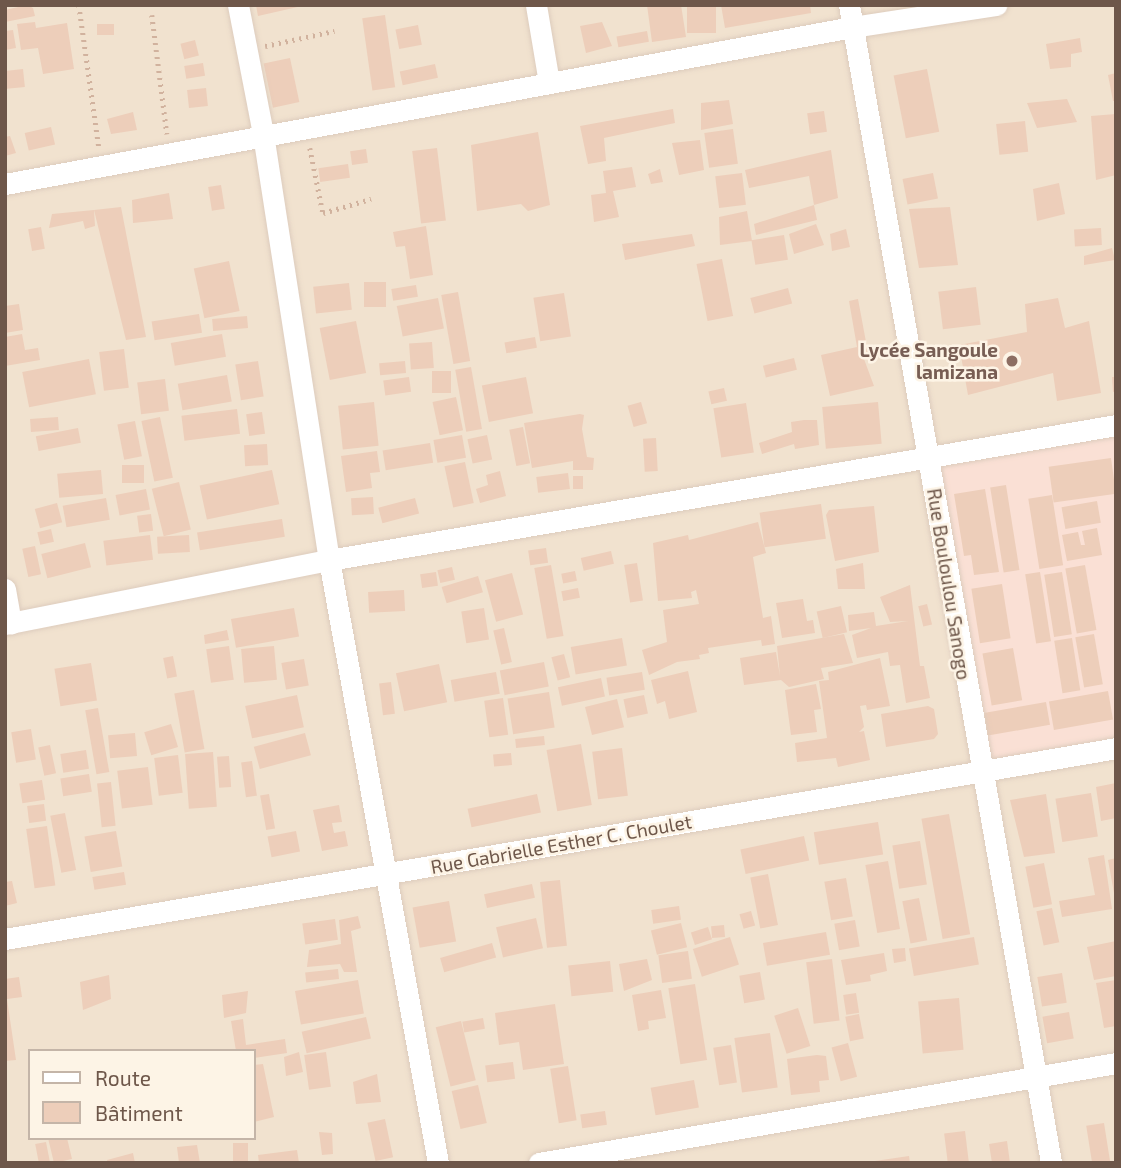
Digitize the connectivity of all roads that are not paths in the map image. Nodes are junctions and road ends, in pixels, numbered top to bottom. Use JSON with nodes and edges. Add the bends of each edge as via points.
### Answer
{"nodes":[{"id":1,"x":238,"y":5,"type":"edge"},
{"id":2,"x":536,"y":5,"type":"edge"},
{"id":3,"x":849,"y":5,"type":"edge"},
{"id":4,"x":996,"y":5,"type":"edge"},
{"id":5,"x":852,"y":27,"type":"junction"},
{"id":6,"x":549,"y":83,"type":"junction"},
{"id":7,"x":263,"y":134,"type":"junction"},
{"id":8,"x":5,"y":184,"type":"edge"},
{"id":9,"x":1116,"y":425,"type":"edge"},
{"id":10,"x":929,"y":455,"type":"junction"},
{"id":11,"x":328,"y":560,"type":"junction"},
{"id":12,"x":5,"y":589,"type":"edge"},
{"id":13,"x":8,"y":623,"type":"edge"},
{"id":14,"x":1116,"y":748,"type":"edge"},
{"id":15,"x":979,"y":773,"type":"junction"},
{"id":16,"x":386,"y":874,"type":"junction"},
{"id":17,"x":5,"y":939,"type":"edge"},
{"id":18,"x":1116,"y":1063,"type":"edge"},
{"id":19,"x":1035,"y":1077,"type":"junction"},
{"id":20,"x":438,"y":1163,"type":"edge"},
{"id":21,"x":539,"y":1163,"type":"edge"},
{"id":22,"x":1051,"y":1163,"type":"edge"}],
"edges":[{"from":1,"to":7,"type":"street"},
{"from":2,"to":6,"type":"street"},
{"from":3,"to":5,"type":"street","name":"Rue Bouloulou Sanogo"},
{"from":4,"to":5,"type":"street"},
{"from":5,"to":6,"type":"street"},
{"from":5,"to":10,"type":"street","name":"Rue Bouloulou Sanogo"},
{"from":6,"to":7,"type":"street"},
{"from":7,"to":8,"type":"street"},
{"from":7,"to":11,"type":"street"},
{"from":9,"to":10,"type":"street"},
{"from":10,"to":11,"type":"street"},
{"from":10,"to":15,"type":"street","name":"Rue Bouloulou Sanogo"},
{"from":11,"to":13,"type":"street"},
{"from":11,"to":16,"type":"street"},
{"from":12,"to":13,"type":"street"},
{"from":14,"to":15,"type":"street","name":"Rue Gabrielle Esther C. Choulet"},
{"from":15,"to":16,"type":"street","name":"Rue Gabrielle Esther C. Choulet"},
{"from":15,"to":19,"type":"street","name":"Rue Bouloulou Sanogo"},
{"from":16,"to":17,"type":"street","name":"Rue Gabrielle Esther C. Choulet"},
{"from":16,"to":20,"type":"street"},
{"from":18,"to":19,"type":"street"},
{"from":19,"to":21,"type":"street"},
{"from":19,"to":22,"type":"street","name":"Rue Bouloulou Sanogo"}]}
